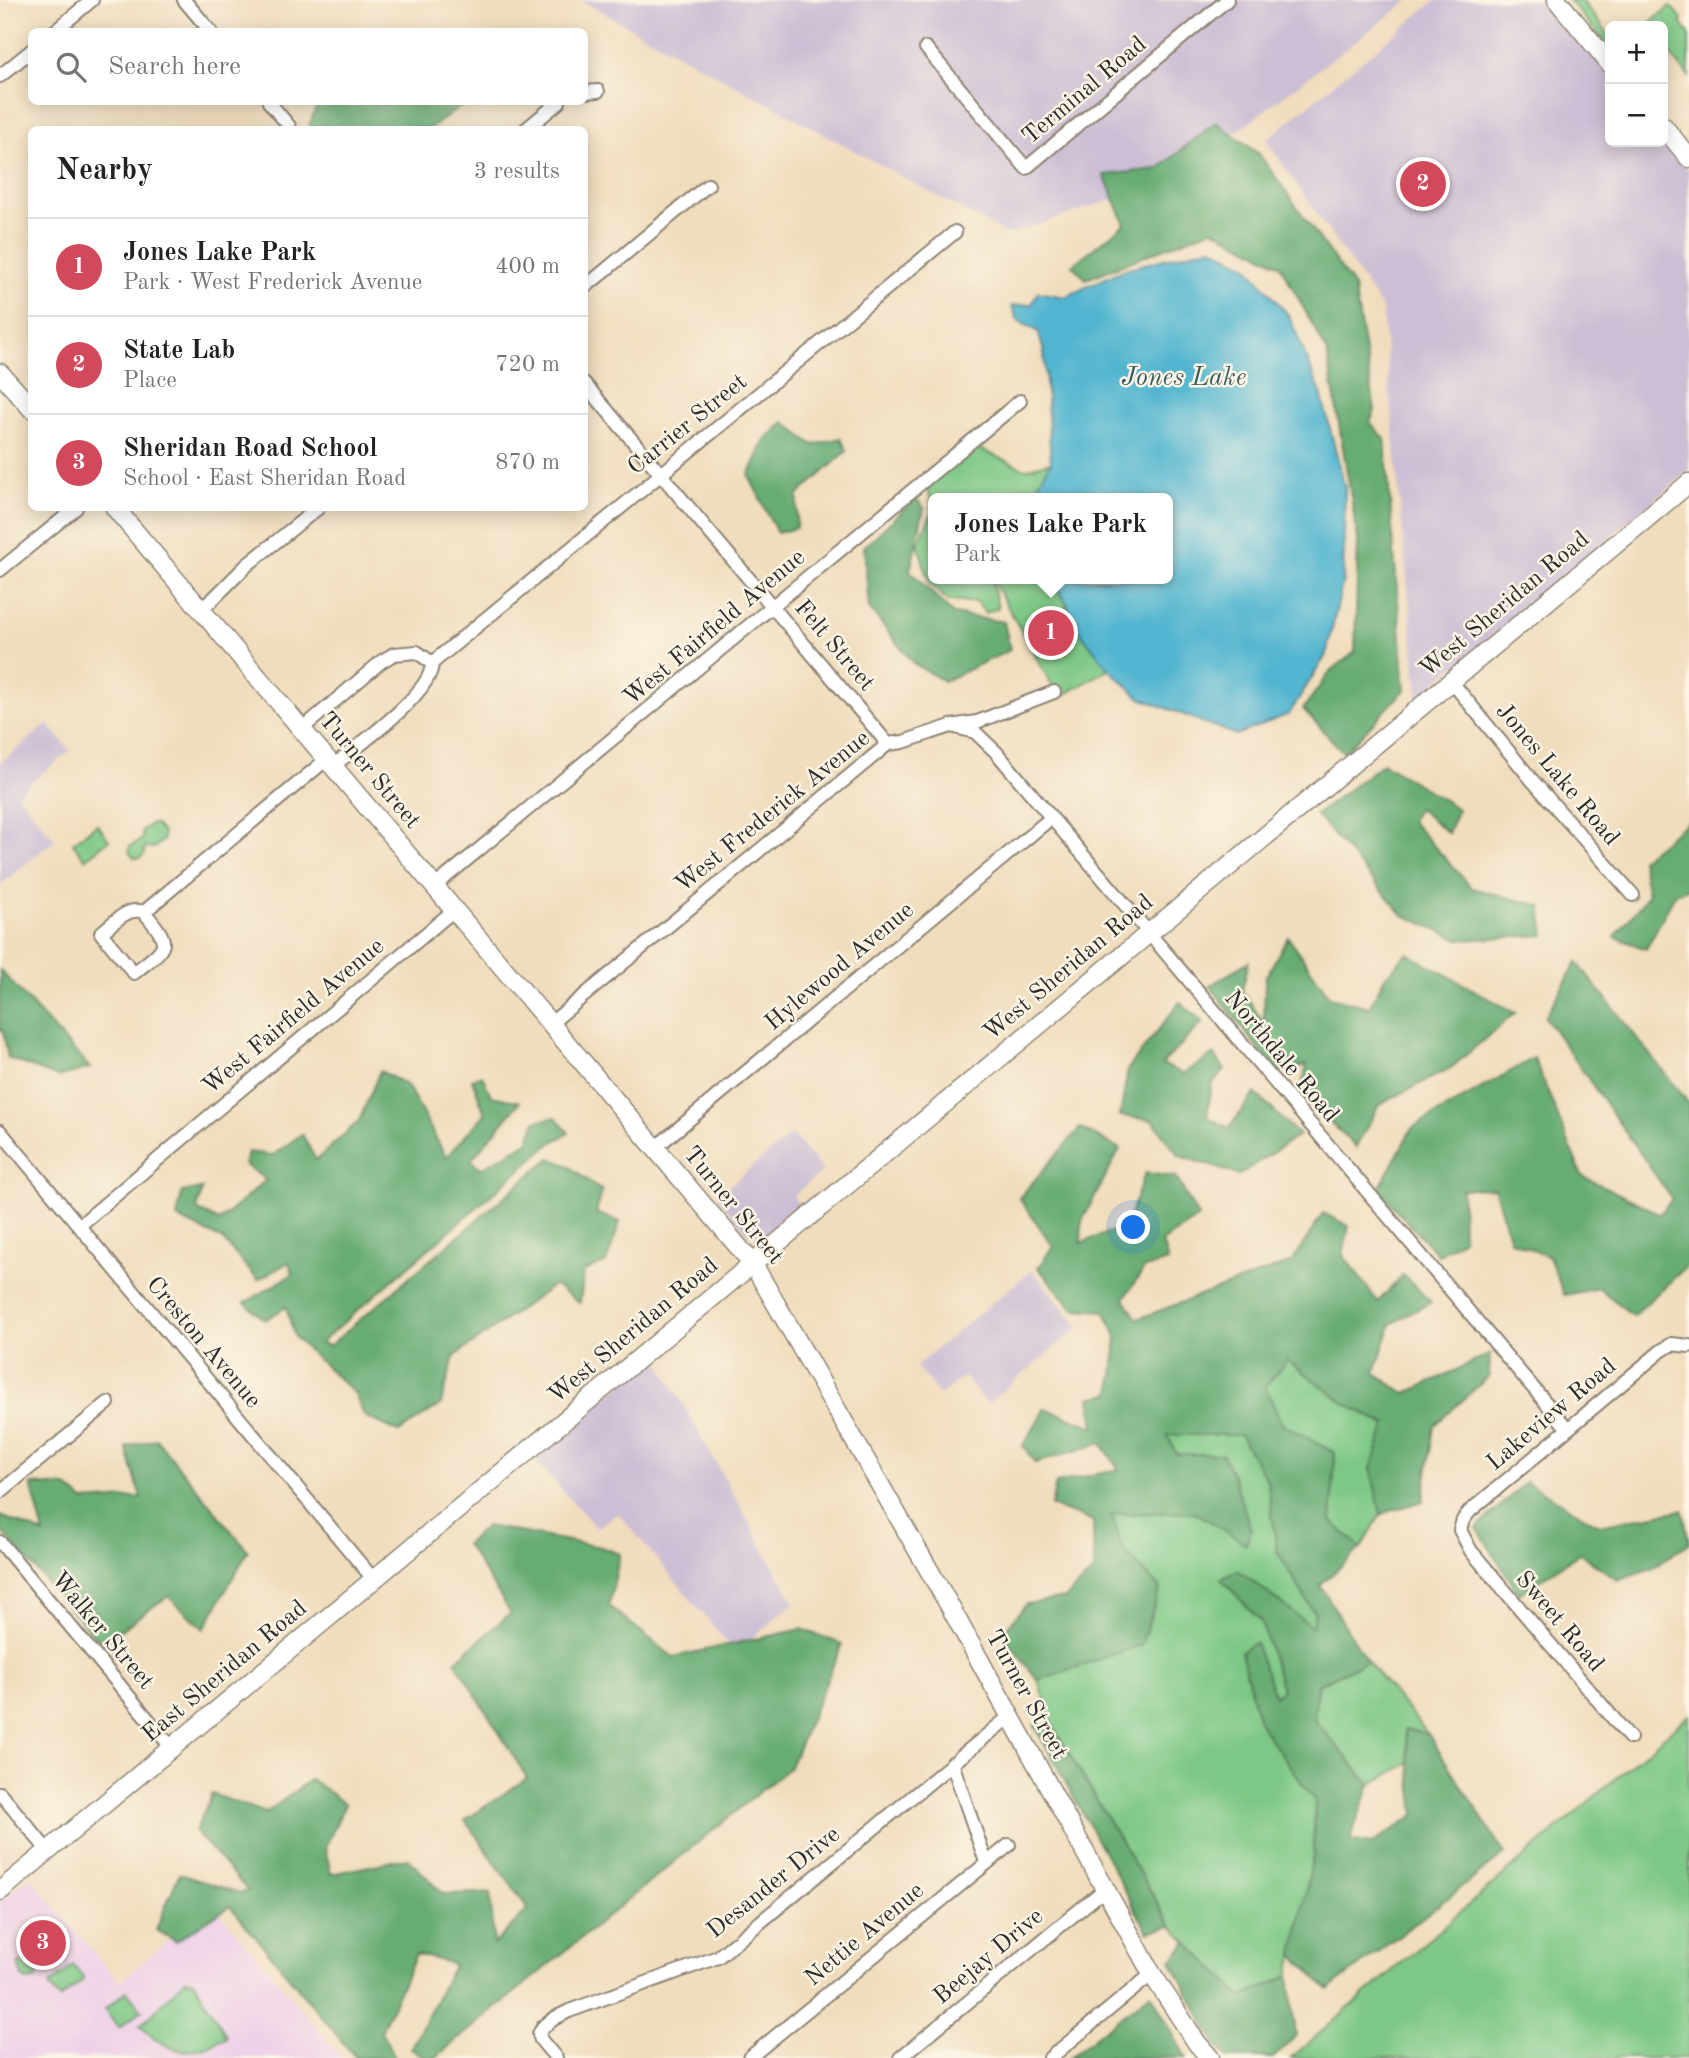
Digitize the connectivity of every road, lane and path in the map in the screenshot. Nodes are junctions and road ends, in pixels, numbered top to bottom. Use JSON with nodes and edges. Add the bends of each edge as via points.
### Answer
{"nodes":[{"id":1,"x":92,"y":0,"type":"edge"},
{"id":2,"x":184,"y":0,"type":"edge"},
{"id":3,"x":1227,"y":0,"type":"edge"},
{"id":4,"x":1557,"y":0,"type":"edge"},
{"id":5,"x":59,"y":28,"type":"edge"},
{"id":6,"x":208,"y":28,"type":"edge"},
{"id":7,"x":926,"y":48,"type":"dead end"},
{"id":8,"x":28,"y":53,"type":"edge"},
{"id":9,"x":1605,"y":58,"type":"edge"},
{"id":10,"x":0,"y":76,"type":"edge"},
{"id":11,"x":598,"y":91,"type":"dead end"},
{"id":12,"x":588,"y":92,"type":"edge"},
{"id":13,"x":272,"y":105,"type":"edge"},
{"id":14,"x":555,"y":105,"type":"edge"},
{"id":15,"x":289,"y":126,"type":"dead end"},
{"id":16,"x":531,"y":126,"type":"edge"},
{"id":17,"x":1668,"y":132,"type":"edge"},
{"id":18,"x":1689,"y":158,"type":"edge"},
{"id":19,"x":708,"y":185,"type":"dead end"},
{"id":20,"x":955,"y":232,"type":"dead end"},
{"id":21,"x":588,"y":285,"type":"edge"},
{"id":22,"x":0,"y":373,"type":"edge"},
{"id":23,"x":588,"y":388,"type":"edge"},
{"id":24,"x":1020,"y":401,"type":"dead end"},
{"id":25,"x":28,"y":404,"type":"edge"},
{"id":26,"x":661,"y":474,"type":"junction"},
{"id":27,"x":1689,"y":483,"type":"edge"},
{"id":28,"x":72,"y":511,"type":"edge"},
{"id":29,"x":118,"y":511,"type":"edge"},
{"id":30,"x":314,"y":511,"type":"edge"},
{"id":31,"x":0,"y":570,"type":"edge"},
{"id":32,"x":774,"y":607,"type":"junction"},
{"id":33,"x":200,"y":608,"type":"junction"},
{"id":34,"x":432,"y":663,"type":"junction"},
{"id":35,"x":1451,"y":681,"type":"junction"},
{"id":36,"x":1054,"y":692,"type":"dead end"},
{"id":37,"x":951,"y":726,"type":"junction"},
{"id":38,"x":302,"y":729,"type":"junction"},
{"id":39,"x":888,"y":744,"type":"junction"},
{"id":40,"x":330,"y":763,"type":"junction"},
{"id":41,"x":1051,"y":818,"type":"junction"},
{"id":42,"x":435,"y":886,"type":"junction"},
{"id":43,"x":1633,"y":895,"type":"dead end"},
{"id":44,"x":454,"y":910,"type":"junction"},
{"id":45,"x":144,"y":912,"type":"junction"},
{"id":46,"x":1149,"y":933,"type":"junction"},
{"id":47,"x":551,"y":1023,"type":"junction"},
{"id":48,"x":0,"y":1131,"type":"edge"},
{"id":49,"x":656,"y":1148,"type":"junction"},
{"id":50,"x":79,"y":1226,"type":"junction"},
{"id":51,"x":753,"y":1264,"type":"junction"},
{"id":52,"x":1686,"y":1345,"type":"edge"},
{"id":53,"x":108,"y":1403,"type":"dead end"},
{"id":54,"x":1568,"y":1429,"type":"junction"},
{"id":55,"x":481,"y":1491,"type":"joint"},
{"id":56,"x":0,"y":1492,"type":"edge"},
{"id":57,"x":1460,"y":1530,"type":"joint"},
{"id":58,"x":0,"y":1542,"type":"edge"},
{"id":59,"x":374,"y":1580,"type":"junction"},
{"id":60,"x":1009,"y":1717,"type":"junction"},
{"id":61,"x":1630,"y":1738,"type":"dead end"},
{"id":62,"x":172,"y":1748,"type":"junction"},
{"id":63,"x":952,"y":1763,"type":"junction"},
{"id":64,"x":0,"y":1793,"type":"edge"},
{"id":65,"x":1009,"y":1845,"type":"dead end"},
{"id":66,"x":48,"y":1850,"type":"junction"},
{"id":67,"x":986,"y":1863,"type":"junction"},
{"id":68,"x":1105,"y":1889,"type":"junction"},
{"id":69,"x":0,"y":1891,"type":"edge"},
{"id":70,"x":1152,"y":1973,"type":"junction"},
{"id":71,"x":556,"y":2058,"type":"edge"},
{"id":72,"x":749,"y":2058,"type":"edge"},
{"id":73,"x":900,"y":2058,"type":"edge"},
{"id":74,"x":1050,"y":2058,"type":"edge"},
{"id":75,"x":1210,"y":2058,"type":"edge"}],
"edges":[{"from":1,"to":5,"type":"street"},
{"from":2,"to":6,"type":"street"},
{"from":3,"to":7,"type":"street","name":"Terminal Road","via":[[1026,168]]},
{"from":4,"to":9,"type":"street"},
{"from":8,"to":10,"type":"street"},
{"from":11,"to":12,"type":"street"},
{"from":13,"to":15,"type":"street"},
{"from":14,"to":16,"type":"street"},
{"from":17,"to":18,"type":"street"},
{"from":19,"to":21,"type":"street"},
{"from":20,"to":26,"type":"street","name":"Carrier Street"},
{"from":22,"to":25,"type":"street"},
{"from":23,"to":26,"type":"street","name":"Felt Street"},
{"from":24,"to":32,"type":"street","name":"West Fairfield Avenue"},
{"from":26,"to":32,"type":"street","name":"Felt Street"},
{"from":26,"to":34,"type":"street","name":"Carrier Street"},
{"from":27,"to":35,"type":"street","name":"West Sheridan Road"},
{"from":28,"to":31,"type":"street"},
{"from":29,"to":33,"type":"street","name":"Turner Street"},
{"from":30,"to":33,"type":"street"},
{"from":32,"to":39,"type":"street","name":"Felt Street"},
{"from":32,"to":42,"type":"street","name":"West Fairfield Avenue"},
{"from":33,"to":38,"type":"street","name":"Turner Street"},
{"from":34,"to":38,"type":"street","via":[[417,652],[394,654]]},
{"from":34,"to":40,"type":"street","name":"Carrier Street","via":[[426,684],[412,700]]},
{"from":35,"to":43,"type":"street","name":"Jones Lake Road"},
{"from":35,"to":46,"type":"street","name":"West Sheridan Road"},
{"from":36,"to":37,"type":"street","name":"West Frederick Avenue","via":[[977,722]]},
{"from":37,"to":39,"type":"street","name":"West Frederick Avenue"},
{"from":37,"to":41,"type":"street","name":"Northdale Road","via":[[975,732],[986,741]]},
{"from":38,"to":40,"type":"street","name":"Turner Street"},
{"from":39,"to":47,"type":"street","name":"West Frederick Avenue"},
{"from":40,"to":42,"type":"street","name":"Turner Street"},
{"from":40,"to":45,"type":"street","name":"Carrier Street"},
{"from":41,"to":46,"type":"street","name":"Northdale Road"},
{"from":41,"to":49,"type":"street","name":"Hylewood Avenue"},
{"from":42,"to":44,"type":"street","name":"Turner Street"},
{"from":44,"to":47,"type":"street","name":"Turner Street"},
{"from":44,"to":50,"type":"street","name":"West Fairfield Avenue"},
{"from":45,"to":45,"type":"street","via":[[127,912],[101,933],[134,973],[164,945],[162,933]]},
{"from":46,"to":51,"type":"street","name":"West Sheridan Road"},
{"from":46,"to":54,"type":"street","name":"Northdale Road"},
{"from":47,"to":49,"type":"street","name":"Turner Street"},
{"from":48,"to":50,"type":"street","name":"Creston Avenue"},
{"from":49,"to":51,"type":"street","name":"Turner Street"},
{"from":50,"to":59,"type":"street","name":"Creston Avenue"},
{"from":51,"to":55,"type":"street","name":"West Sheridan Road"},
{"from":51,"to":60,"type":"street","name":"Turner Street"},
{"from":52,"to":54,"type":"street","name":"Lakeview Road","via":[[1672,1344],[1661,1351]]},
{"from":53,"to":56,"type":"street"},
{"from":54,"to":57,"type":"street","name":"Lakeview Road","via":[[1470,1511]]},
{"from":55,"to":59,"type":"street","name":"East Sheridan Road"},
{"from":57,"to":61,"type":"street","name":"Sweet Road","via":[[1471,1551]]},
{"from":58,"to":62,"type":"street","name":"Walker Street"},
{"from":59,"to":62,"type":"street","name":"East Sheridan Road"},
{"from":60,"to":63,"type":"street","name":"Desander Drive"},
{"from":60,"to":68,"type":"street","name":"Turner Street"},
{"from":62,"to":66,"type":"street","name":"East Sheridan Road"},
{"from":63,"to":67,"type":"street"},
{"from":63,"to":71,"type":"street","name":"Desander Drive","via":[[718,1957],[569,2011],[543,2027],[541,2040]]},
{"from":64,"to":66,"type":"street"},
{"from":65,"to":67,"type":"street","name":"Nettie Avenue"},
{"from":66,"to":69,"type":"street","name":"East Sheridan Road"},
{"from":67,"to":72,"type":"street","name":"Nettie Avenue"},
{"from":68,"to":70,"type":"street","name":"Turner Street"},
{"from":68,"to":73,"type":"street","name":"Beejay Drive"},
{"from":70,"to":74,"type":"street"},
{"from":70,"to":75,"type":"street","name":"Turner Street"}]}
